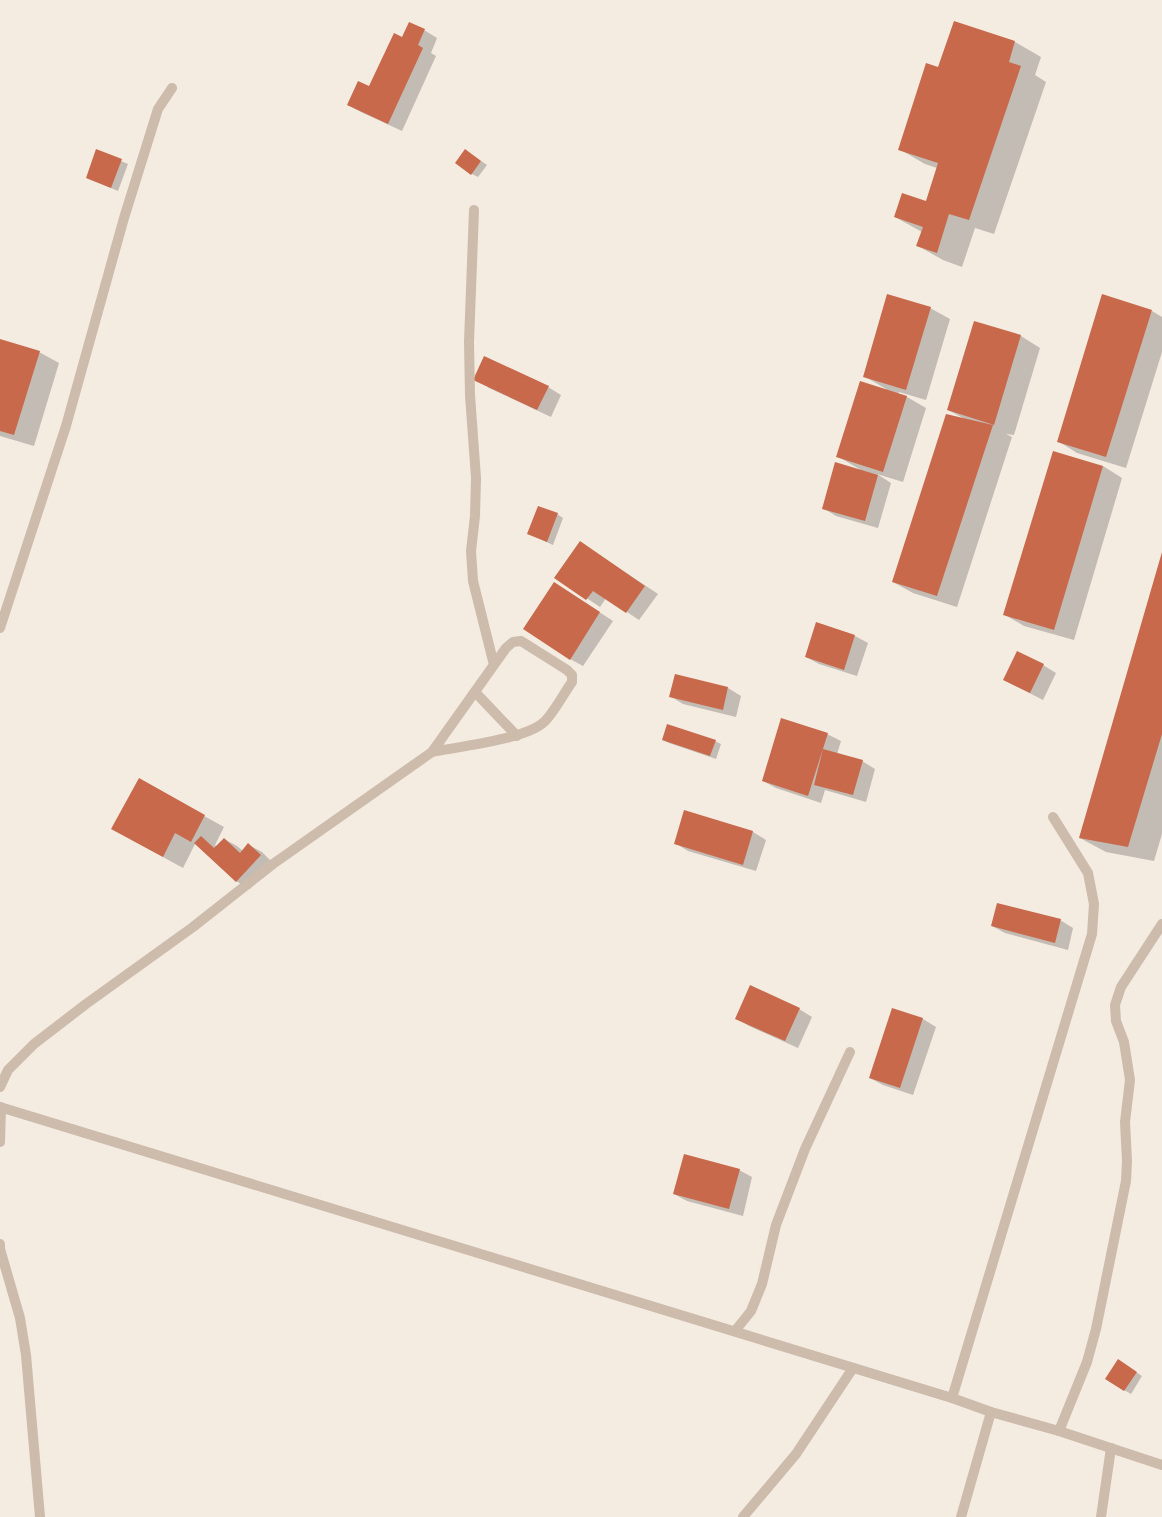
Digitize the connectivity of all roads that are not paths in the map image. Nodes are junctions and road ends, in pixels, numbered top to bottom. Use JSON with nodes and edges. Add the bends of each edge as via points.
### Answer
{"nodes":[{"id":1,"x":172,"y":88,"type":"dead end"},
{"id":2,"x":474,"y":210,"type":"dead end"},
{"id":3,"x":0,"y":628,"type":"edge"},
{"id":4,"x":494,"y":665,"type":"junction"},
{"id":5,"x":475,"y":692,"type":"junction"},
{"id":6,"x":517,"y":736,"type":"junction"},
{"id":7,"x":432,"y":752,"type":"junction"},
{"id":8,"x":1053,"y":817,"type":"dead end"},
{"id":9,"x":1162,"y":924,"type":"edge"},
{"id":10,"x":850,"y":1052,"type":"dead end"},
{"id":11,"x":0,"y":1087,"type":"edge"},
{"id":12,"x":0,"y":1107,"type":"edge"},
{"id":13,"x":0,"y":1142,"type":"edge"},
{"id":14,"x":0,"y":1244,"type":"edge"},
{"id":15,"x":734,"y":1331,"type":"junction"},
{"id":16,"x":853,"y":1368,"type":"junction"},
{"id":17,"x":952,"y":1398,"type":"junction"},
{"id":18,"x":991,"y":1412,"type":"junction"},
{"id":19,"x":1059,"y":1431,"type":"junction"},
{"id":20,"x":1111,"y":1448,"type":"junction"},
{"id":21,"x":1162,"y":1465,"type":"edge"},
{"id":22,"x":40,"y":1517,"type":"edge"},
{"id":23,"x":743,"y":1517,"type":"edge"},
{"id":24,"x":961,"y":1517,"type":"edge"},
{"id":25,"x":1101,"y":1517,"type":"edge"}],
"edges":[{"from":1,"to":3,"type":"street","via":[[158,109],[124,218],[66,426]]},
{"from":2,"to":4,"type":"street","via":[[469,342],[476,478],[471,551],[473,581]]},
{"from":4,"to":5,"type":"street"},
{"from":4,"to":6,"type":"street","via":[[506,648],[521,640],[572,675],[572,682],[544,722],[533,730]]},
{"from":5,"to":6,"type":"street"},
{"from":5,"to":7,"type":"street"},
{"from":6,"to":7,"type":"street"},
{"from":7,"to":11,"type":"street","via":[[273,864],[193,927],[34,1044],[8,1070]]},
{"from":8,"to":17,"type":"street","via":[[1088,873],[1094,904],[1092,934]]},
{"from":9,"to":19,"type":"street","via":[[1121,987],[1115,1005],[1116,1021],[1124,1042],[1130,1080],[1125,1122],[1126,1181],[1096,1329]]},
{"from":10,"to":15,"type":"street","via":[[805,1149],[776,1225],[762,1284],[751,1311]]},
{"from":12,"to":13,"type":"street"},
{"from":12,"to":15,"type":"street"},
{"from":14,"to":22,"type":"street","via":[[20,1318],[26,1355]]},
{"from":15,"to":16,"type":"street"},
{"from":16,"to":17,"type":"street"},
{"from":16,"to":23,"type":"street","via":[[796,1454]]},
{"from":17,"to":18,"type":"street"},
{"from":18,"to":19,"type":"street"},
{"from":18,"to":24,"type":"street"},
{"from":19,"to":20,"type":"street"},
{"from":20,"to":21,"type":"street"},
{"from":20,"to":25,"type":"street"}]}
